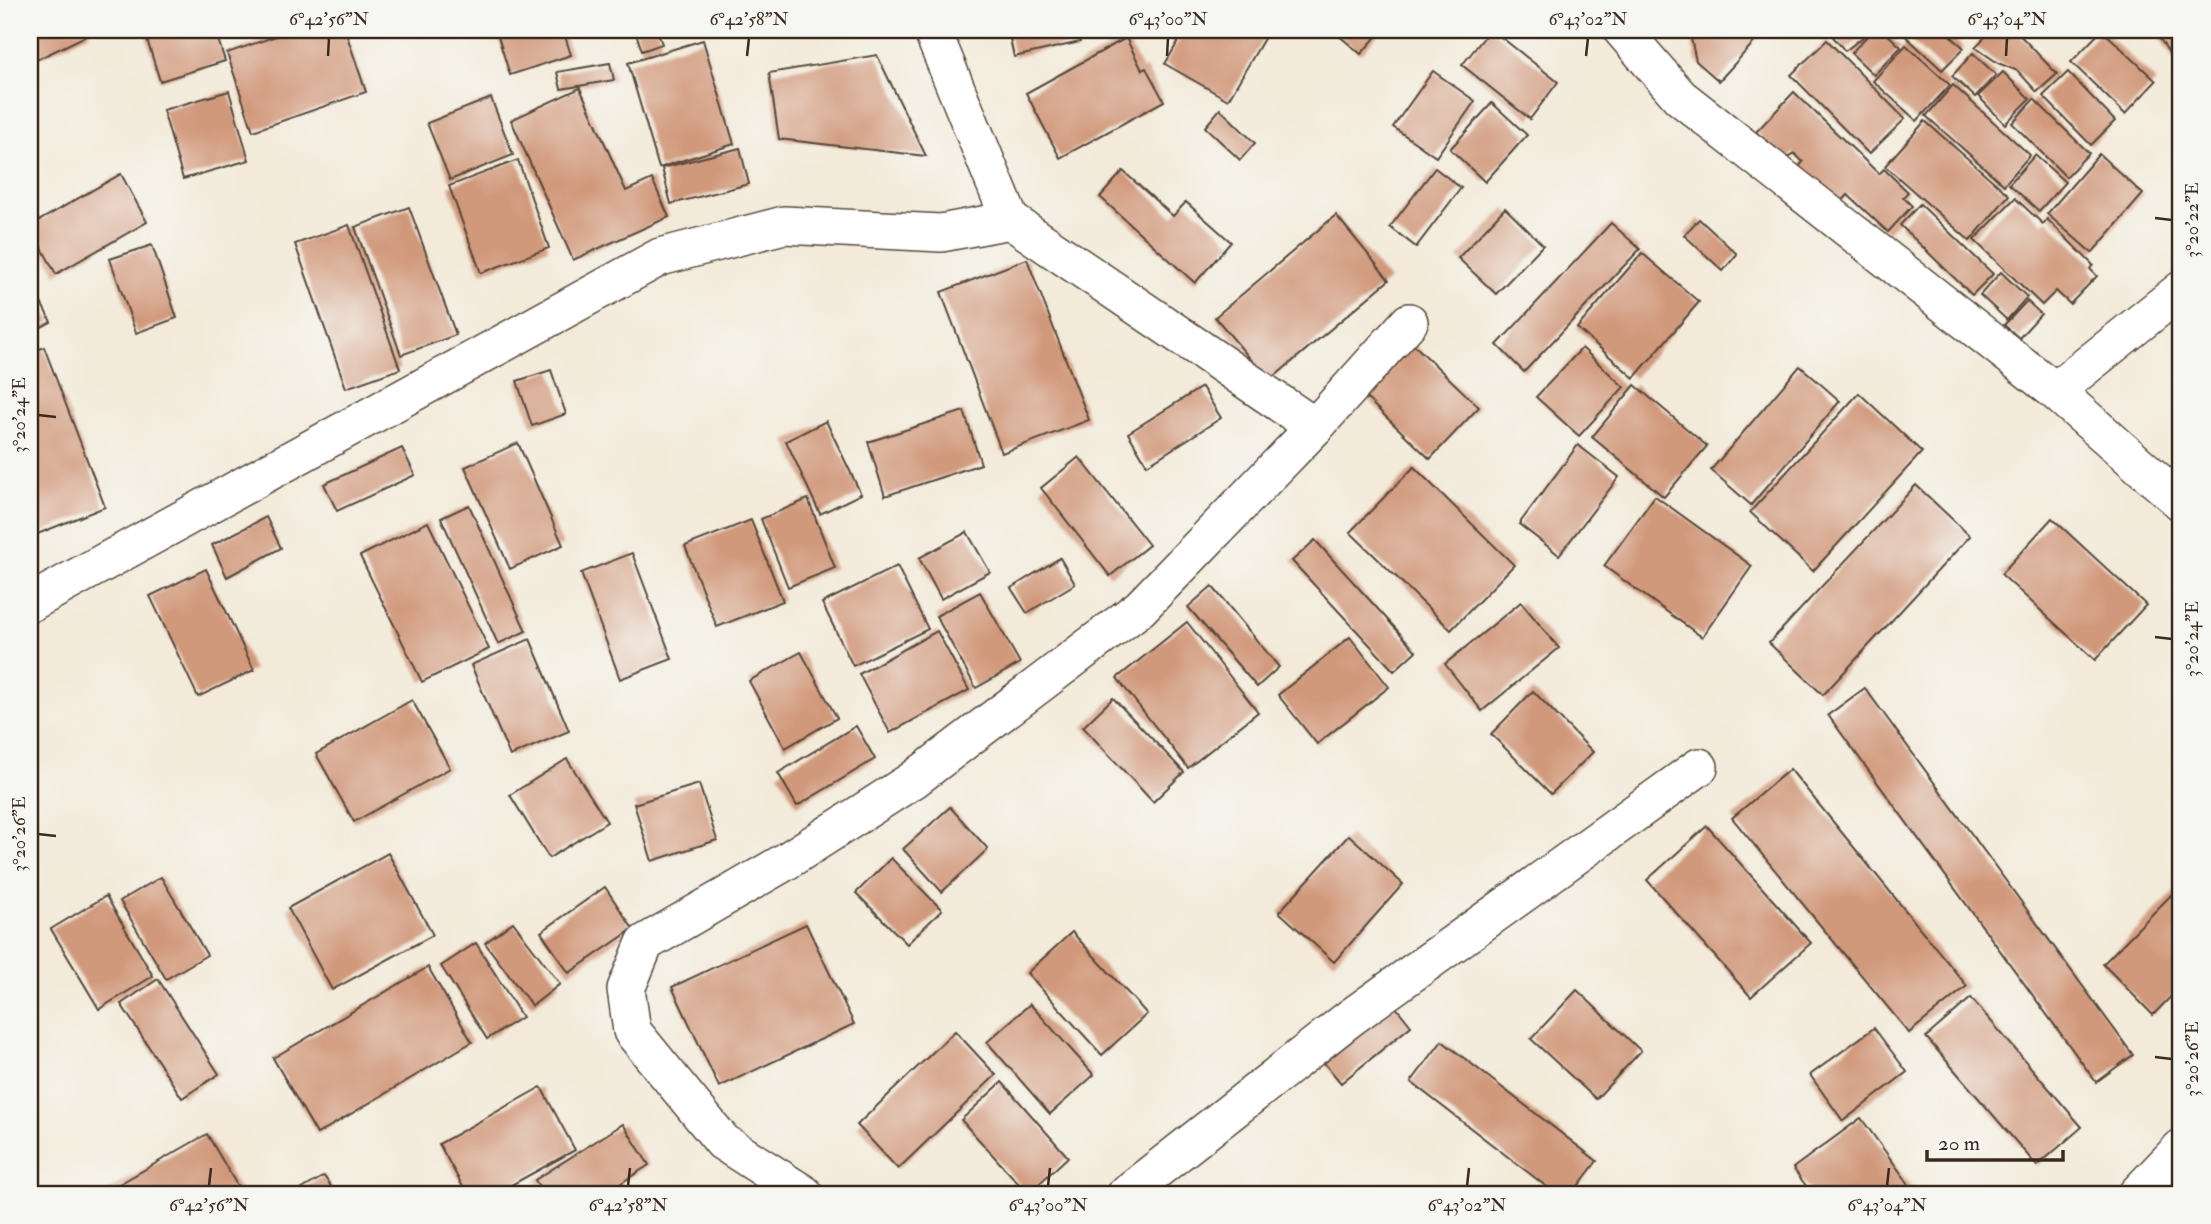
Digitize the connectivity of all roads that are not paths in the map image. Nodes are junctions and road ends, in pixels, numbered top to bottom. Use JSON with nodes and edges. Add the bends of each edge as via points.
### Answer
{"nodes":[{"id":1,"x":932,"y":30,"type":"edge"},
{"id":2,"x":1622,"y":30,"type":"edge"},
{"id":3,"x":1010,"y":220,"type":"junction"},
{"id":4,"x":2181,"y":290,"type":"edge"},
{"id":5,"x":1409,"y":322,"type":"dead end"},
{"id":6,"x":2055,"y":390,"type":"junction"},
{"id":7,"x":1315,"y":427,"type":"junction"},
{"id":8,"x":2181,"y":502,"type":"edge"},
{"id":9,"x":30,"y":603,"type":"edge"},
{"id":10,"x":1699,"y":767,"type":"dead end"},
{"id":11,"x":2181,"y":1148,"type":"edge"},
{"id":12,"x":804,"y":1194,"type":"edge"},
{"id":13,"x":1126,"y":1194,"type":"edge"},
{"id":14,"x":2137,"y":1194,"type":"edge"}],
"edges":[{"from":1,"to":3,"type":"street"},
{"from":2,"to":6,"type":"street","via":[[1680,97]]},
{"from":3,"to":7,"type":"street"},
{"from":3,"to":9,"type":"street","via":[[941,233],[784,225],[660,257]]},
{"from":4,"to":6,"type":"street"},
{"from":5,"to":7,"type":"street"},
{"from":6,"to":8,"type":"street"},
{"from":7,"to":12,"type":"street","via":[[1140,608],[913,780],[785,862],[645,943],[625,989],[632,1031],[723,1142]]},
{"from":10,"to":13,"type":"street","via":[[1350,1018]]},
{"from":11,"to":14,"type":"street"}]}
